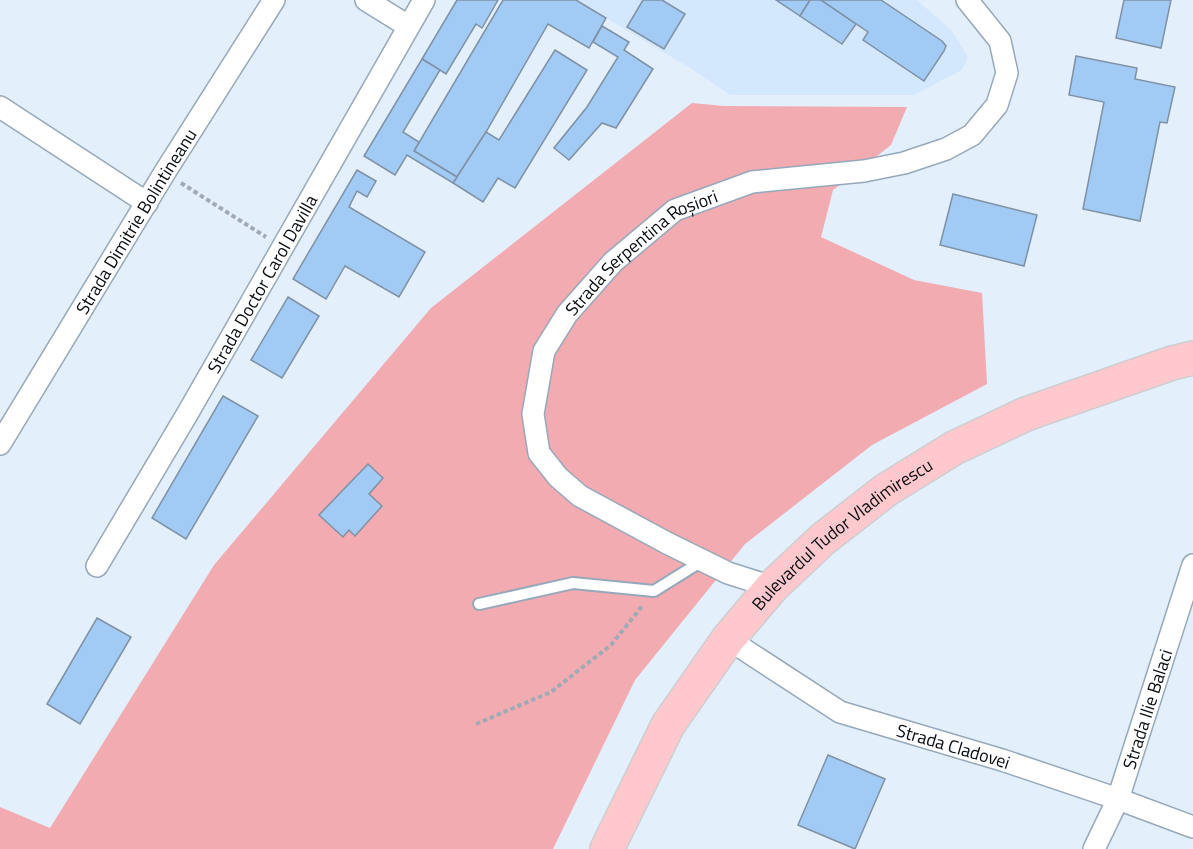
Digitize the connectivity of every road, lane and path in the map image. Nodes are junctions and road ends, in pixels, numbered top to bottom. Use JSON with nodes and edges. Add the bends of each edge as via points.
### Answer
{"nodes":[{"id":1,"x":274,"y":0,"type":"edge"},
{"id":2,"x":366,"y":0,"type":"edge"},
{"id":3,"x":424,"y":0,"type":"edge"},
{"id":4,"x":967,"y":0,"type":"edge"},
{"id":5,"x":408,"y":26,"type":"junction"},
{"id":6,"x":0,"y":107,"type":"edge"},
{"id":7,"x":165,"y":172,"type":"junction"},
{"id":8,"x":147,"y":203,"type":"junction"},
{"id":9,"x":282,"y":247,"type":"junction"},
{"id":10,"x":1193,"y":358,"type":"edge"},
{"id":11,"x":3,"y":434,"type":"edge"},
{"id":12,"x":702,"y":561,"type":"junction"},
{"id":13,"x":1193,"y":565,"type":"edge"},
{"id":14,"x":97,"y":566,"type":"dead end"},
{"id":15,"x":772,"y":587,"type":"junction"},
{"id":16,"x":654,"y":591,"type":"junction"},
{"id":17,"x":479,"y":604,"type":"dead end"},
{"id":18,"x":728,"y":639,"type":"junction"},
{"id":19,"x":476,"y":724,"type":"dead end"},
{"id":20,"x":1118,"y":799,"type":"junction"},
{"id":21,"x":1193,"y":827,"type":"edge"},
{"id":22,"x":607,"y":849,"type":"edge"},
{"id":23,"x":1094,"y":849,"type":"edge"}],
"edges":[{"from":1,"to":7,"type":"street","name":"Strada Dimitrie Bolintineanu"},
{"from":2,"to":5,"type":"street"},
{"from":3,"to":5,"type":"street","name":"Strada Doctor Carol Davilla"},
{"from":4,"to":12,"type":"street","name":"Strada Serpentina Roșiori","via":[[1000,41],[1007,73],[997,105],[972,135],[946,149],[904,163],[752,182],[675,210],[613,262],[567,314],[544,351],[533,414],[539,453],[558,477],[580,495]]},
{"from":5,"to":9,"type":"street","name":"Strada Doctor Carol Davilla"},
{"from":6,"to":8,"type":"street"},
{"from":7,"to":8,"type":"street","name":"Strada Dimitrie Bolintineanu"},
{"from":7,"to":9,"type":"path"},
{"from":8,"to":11,"type":"street","name":"Strada Dimitrie Bolintineanu"},
{"from":9,"to":14,"type":"street","name":"Strada Doctor Carol Davilla"},
{"from":10,"to":15,"type":"main road","name":"Bulevardul Tudor Vladimirescu","via":[[1026,414],[954,448],[886,490],[823,539]]},
{"from":12,"to":15,"type":"street","name":"Strada Serpentina Roșiori"},
{"from":12,"to":16,"type":"lane"},
{"from":13,"to":20,"type":"street","name":"Strada Ilie Balaci"},
{"from":15,"to":18,"type":"main road","name":"Bulevardul Tudor Vladimirescu"},
{"from":16,"to":17,"type":"lane","via":[[573,583]]},
{"from":16,"to":19,"type":"path","via":[[611,645],[551,692]]},
{"from":18,"to":20,"type":"street","name":"Strada Cladovei","via":[[840,712]]},
{"from":18,"to":22,"type":"main road","name":"Bulevardul Tudor Vladimirescu","via":[[668,725]]},
{"from":20,"to":21,"type":"street","name":"Strada Cladovei"},
{"from":20,"to":23,"type":"street","name":"Strada Ilie Balaci"}]}
